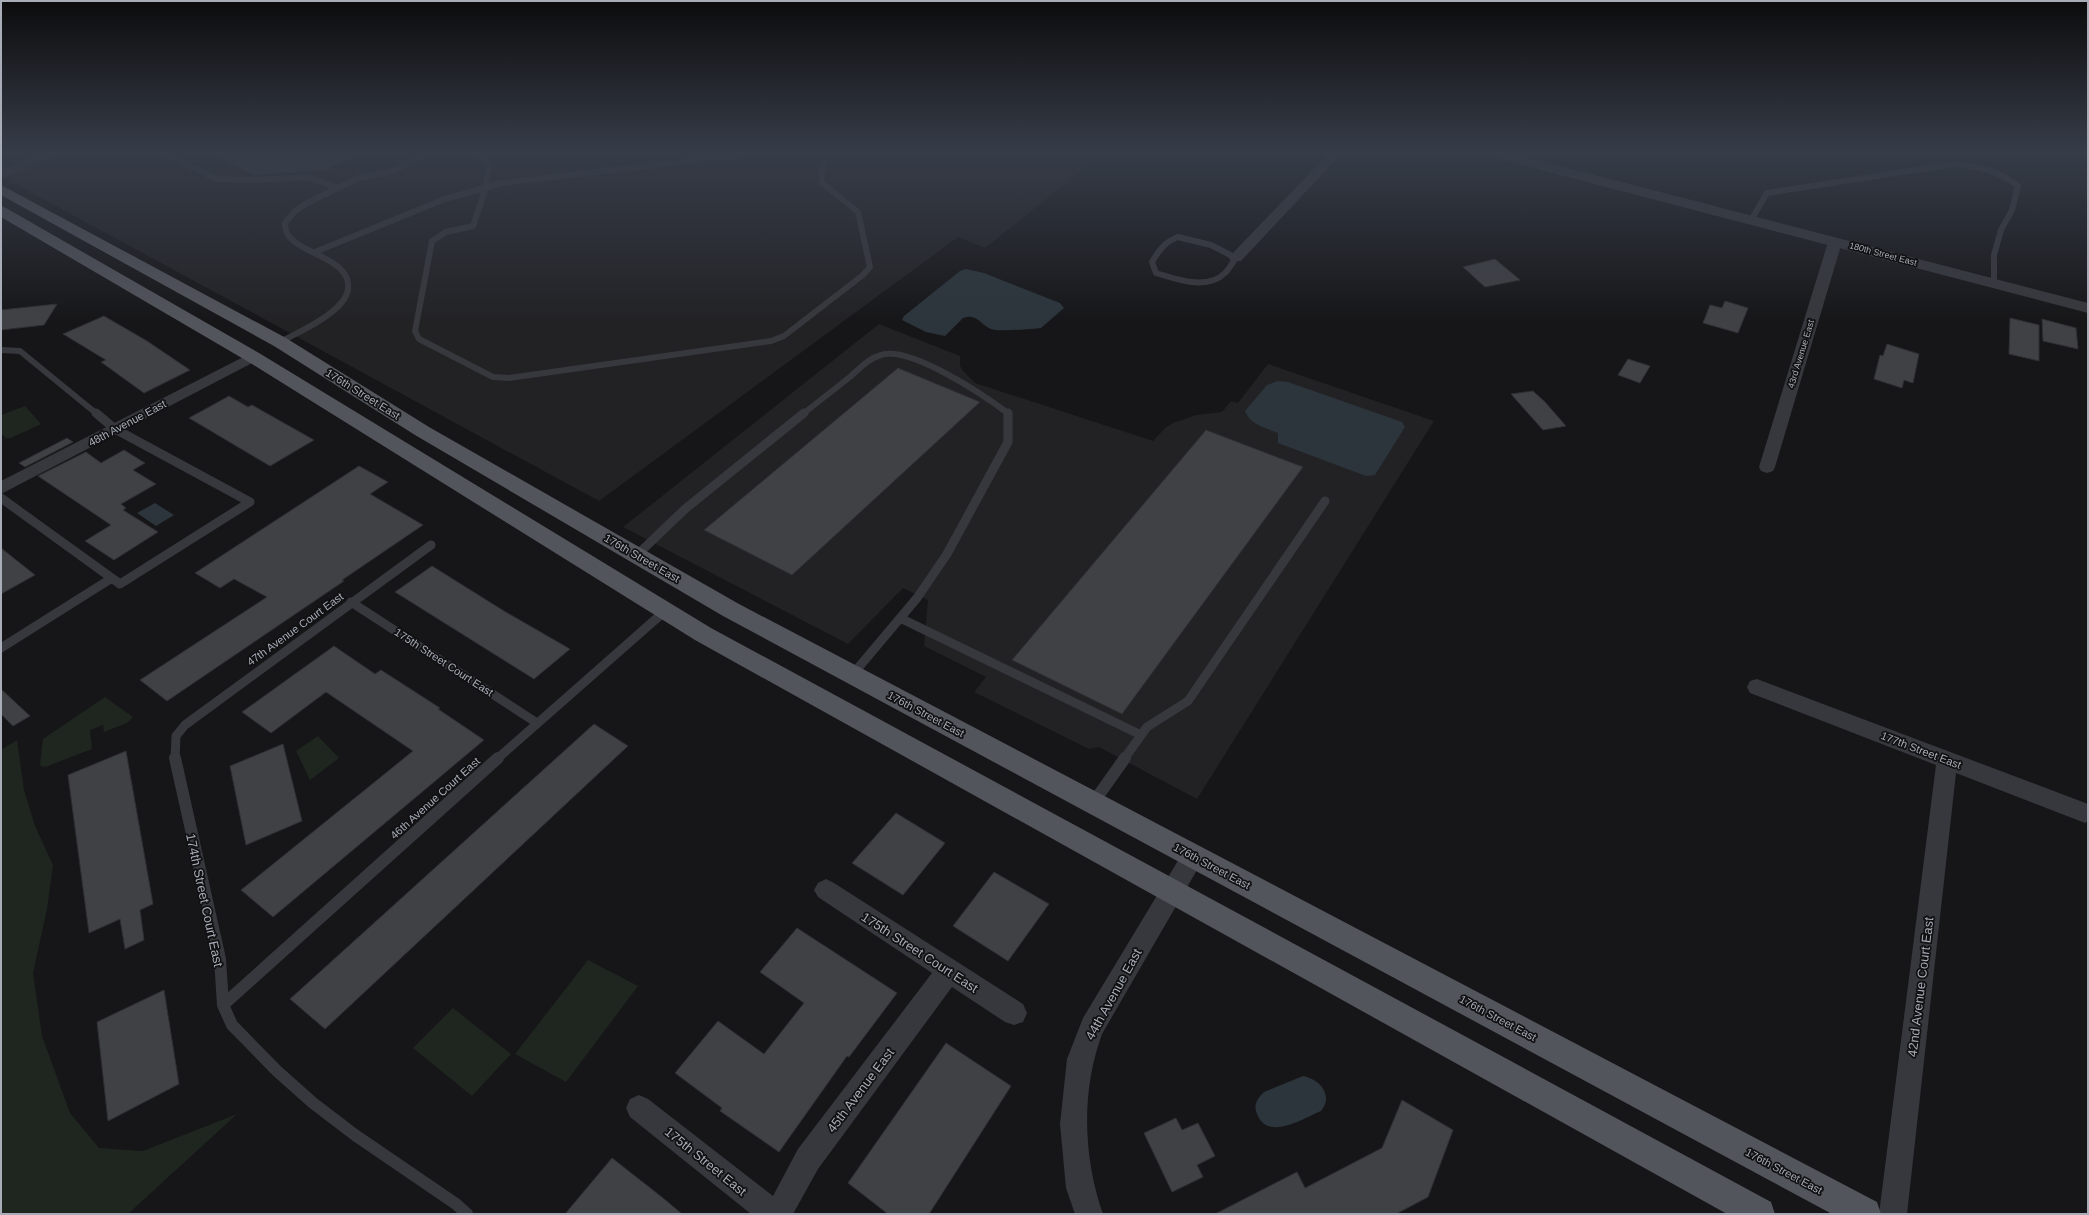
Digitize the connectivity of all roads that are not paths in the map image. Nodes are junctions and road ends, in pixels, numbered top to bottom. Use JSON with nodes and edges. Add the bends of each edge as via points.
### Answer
{"nodes":[{"id":1,"x":39,"y":210,"type":"edge"},
{"id":2,"x":297,"y":210,"type":"edge"},
{"id":3,"x":419,"y":210,"type":"edge"},
{"id":4,"x":478,"y":210,"type":"edge"},
{"id":5,"x":855,"y":210,"type":"edge"},
{"id":6,"x":1282,"y":210,"type":"edge"},
{"id":7,"x":1711,"y":210,"type":"edge"},
{"id":8,"x":1757,"y":210,"type":"edge"},
{"id":9,"x":2012,"y":210,"type":"edge"},
{"id":10,"x":1,"y":211,"type":"edge"},
{"id":11,"x":1751,"y":220,"type":"junction"},
{"id":12,"x":1835,"y":242,"type":"junction"},
{"id":13,"x":315,"y":252,"type":"junction"},
{"id":14,"x":1236,"y":258,"type":"junction"},
{"id":15,"x":1994,"y":283,"type":"junction"},
{"id":16,"x":2088,"y":308,"type":"edge"},
{"id":17,"x":280,"y":342,"type":"junction"},
{"id":18,"x":1,"y":350,"type":"edge"},
{"id":19,"x":253,"y":357,"type":"junction"},
{"id":20,"x":273,"y":370,"type":"junction"},
{"id":21,"x":115,"y":429,"type":"junction"},
{"id":22,"x":422,"y":431,"type":"junction"},
{"id":23,"x":1767,"y":467,"type":"dead end"},
{"id":24,"x":1,"y":488,"type":"edge"},
{"id":25,"x":1,"y":498,"type":"edge"},
{"id":26,"x":1325,"y":501,"type":"dead end"},
{"id":27,"x":431,"y":545,"type":"dead end"},
{"id":28,"x":637,"y":555,"type":"junction"},
{"id":29,"x":112,"y":578,"type":"junction"},
{"id":30,"x":351,"y":602,"type":"junction"},
{"id":31,"x":665,"y":611,"type":"junction"},
{"id":32,"x":900,"y":618,"type":"junction"},
{"id":33,"x":1,"y":648,"type":"edge"},
{"id":34,"x":853,"y":674,"type":"junction"},
{"id":35,"x":1757,"y":687,"type":"dead end"},
{"id":36,"x":537,"y":723,"type":"junction"},
{"id":37,"x":1141,"y":735,"type":"junction"},
{"id":38,"x":176,"y":736,"type":"joint"},
{"id":39,"x":1947,"y":759,"type":"junction"},
{"id":40,"x":1093,"y":803,"type":"junction"},
{"id":41,"x":2085,"y":812,"type":"dead end"},
{"id":42,"x":1193,"y":856,"type":"junction"},
{"id":43,"x":826,"y":890,"type":"dead end"},
{"id":44,"x":1172,"y":891,"type":"junction"},
{"id":45,"x":949,"y":971,"type":"junction"},
{"id":46,"x":223,"y":1005,"type":"junction"},
{"id":47,"x":1014,"y":1013,"type":"dead end"},
{"id":48,"x":639,"y":1108,"type":"dead end"},
{"id":49,"x":467,"y":1214,"type":"edge"},
{"id":50,"x":773,"y":1214,"type":"edge"},
{"id":51,"x":779,"y":1214,"type":"edge"},
{"id":52,"x":1089,"y":1214,"type":"edge"},
{"id":53,"x":1758,"y":1214,"type":"edge"},
{"id":54,"x":1865,"y":1214,"type":"edge"},
{"id":55,"x":1893,"y":1214,"type":"edge"}],
"edges":[{"from":1,"to":17,"type":"main road","name":"176th Street East"},
{"from":2,"to":13,"type":"lane","via":[[285,223],[287,234]]},
{"from":3,"to":13,"type":"lane"},
{"from":4,"to":5,"type":"lane","via":[[473,226],[449,230],[432,242],[415,331],[419,339],[494,377],[509,378],[772,341],[784,336],[864,275],[870,267],[858,212]]},
{"from":6,"to":14,"type":"street"},
{"from":7,"to":11,"type":"street","name":"180th Street East"},
{"from":8,"to":11,"type":"lane"},
{"from":9,"to":15,"type":"lane","via":[[2001,230],[1994,255]]},
{"from":10,"to":19,"type":"main road"},
{"from":11,"to":12,"type":"street","name":"180th Street East"},
{"from":12,"to":15,"type":"street","name":"180th Street East"},
{"from":12,"to":23,"type":"street","name":"43rd Avenue East"},
{"from":13,"to":17,"type":"lane","via":[[348,276],[350,288],[337,307]]},
{"from":14,"to":14,"type":"lane","via":[[1223,275],[1213,281],[1200,283],[1156,273],[1152,262],[1164,242],[1178,237],[1211,245]]},
{"from":15,"to":16,"type":"street","name":"180th Street East"},
{"from":17,"to":22,"type":"main road","name":"176th Street East"},
{"from":18,"to":21,"type":"lane","via":[[20,351]]},
{"from":19,"to":20,"type":"main road"},
{"from":19,"to":21,"type":"street","name":"48th Avenue East"},
{"from":20,"to":22,"type":"main road","via":[[305,378],[404,434]]},
{"from":20,"to":31,"type":"main road"},
{"from":21,"to":24,"type":"street","name":"48th Avenue East"},
{"from":21,"to":29,"type":"lane","via":[[250,502],[120,584]]},
{"from":22,"to":28,"type":"main road","name":"176th Street East"},
{"from":25,"to":29,"type":"lane"},
{"from":26,"to":37,"type":"lane","via":[[1188,701],[1147,727]]},
{"from":27,"to":30,"type":"lane","name":"47th Avenue Court East"},
{"from":28,"to":32,"type":"lane","via":[[685,509],[869,361],[882,354],[898,355],[932,366],[1009,414],[1008,442],[947,554]]},
{"from":28,"to":34,"type":"main road","name":"176th Street East","via":[[731,610]]},
{"from":29,"to":33,"type":"lane"},
{"from":30,"to":36,"type":"lane","name":"175th Street Court East"},
{"from":30,"to":38,"type":"lane","name":"47th Avenue Court East","via":[[203,710]]},
{"from":31,"to":36,"type":"lane","name":"46th Avenue Court East"},
{"from":31,"to":44,"type":"main road"},
{"from":32,"to":34,"type":"lane"},
{"from":32,"to":37,"type":"lane"},
{"from":34,"to":40,"type":"main road","name":"176th Street East"},
{"from":35,"to":39,"type":"street","name":"177th Street East"},
{"from":36,"to":46,"type":"lane","name":"46th Avenue Court East"},
{"from":37,"to":40,"type":"lane"},
{"from":38,"to":46,"type":"lane","name":"174th Street Court East","via":[[174,757],[220,959]]},
{"from":39,"to":41,"type":"street","name":"177th Street East"},
{"from":39,"to":55,"type":"street","name":"42nd Avenue Court East"},
{"from":40,"to":42,"type":"main road","name":"176th Street East"},
{"from":42,"to":44,"type":"street","name":"44th Avenue East"},
{"from":42,"to":54,"type":"main road","name":"176th Street East"},
{"from":43,"to":45,"type":"street","name":"175th Street Court East"},
{"from":44,"to":52,"type":"street","name":"44th Avenue East","via":[[1092,1027],[1080,1059],[1073,1124],[1080,1188]]},
{"from":44,"to":53,"type":"main road"},
{"from":45,"to":47,"type":"street","name":"175th Street Court East"},
{"from":45,"to":51,"type":"street","name":"45th Avenue East","via":[[808,1159]]},
{"from":46,"to":49,"type":"lane","name":"174th Street Court East","via":[[232,1025],[313,1103]]},
{"from":48,"to":50,"type":"street","name":"175th Street East"}]}
